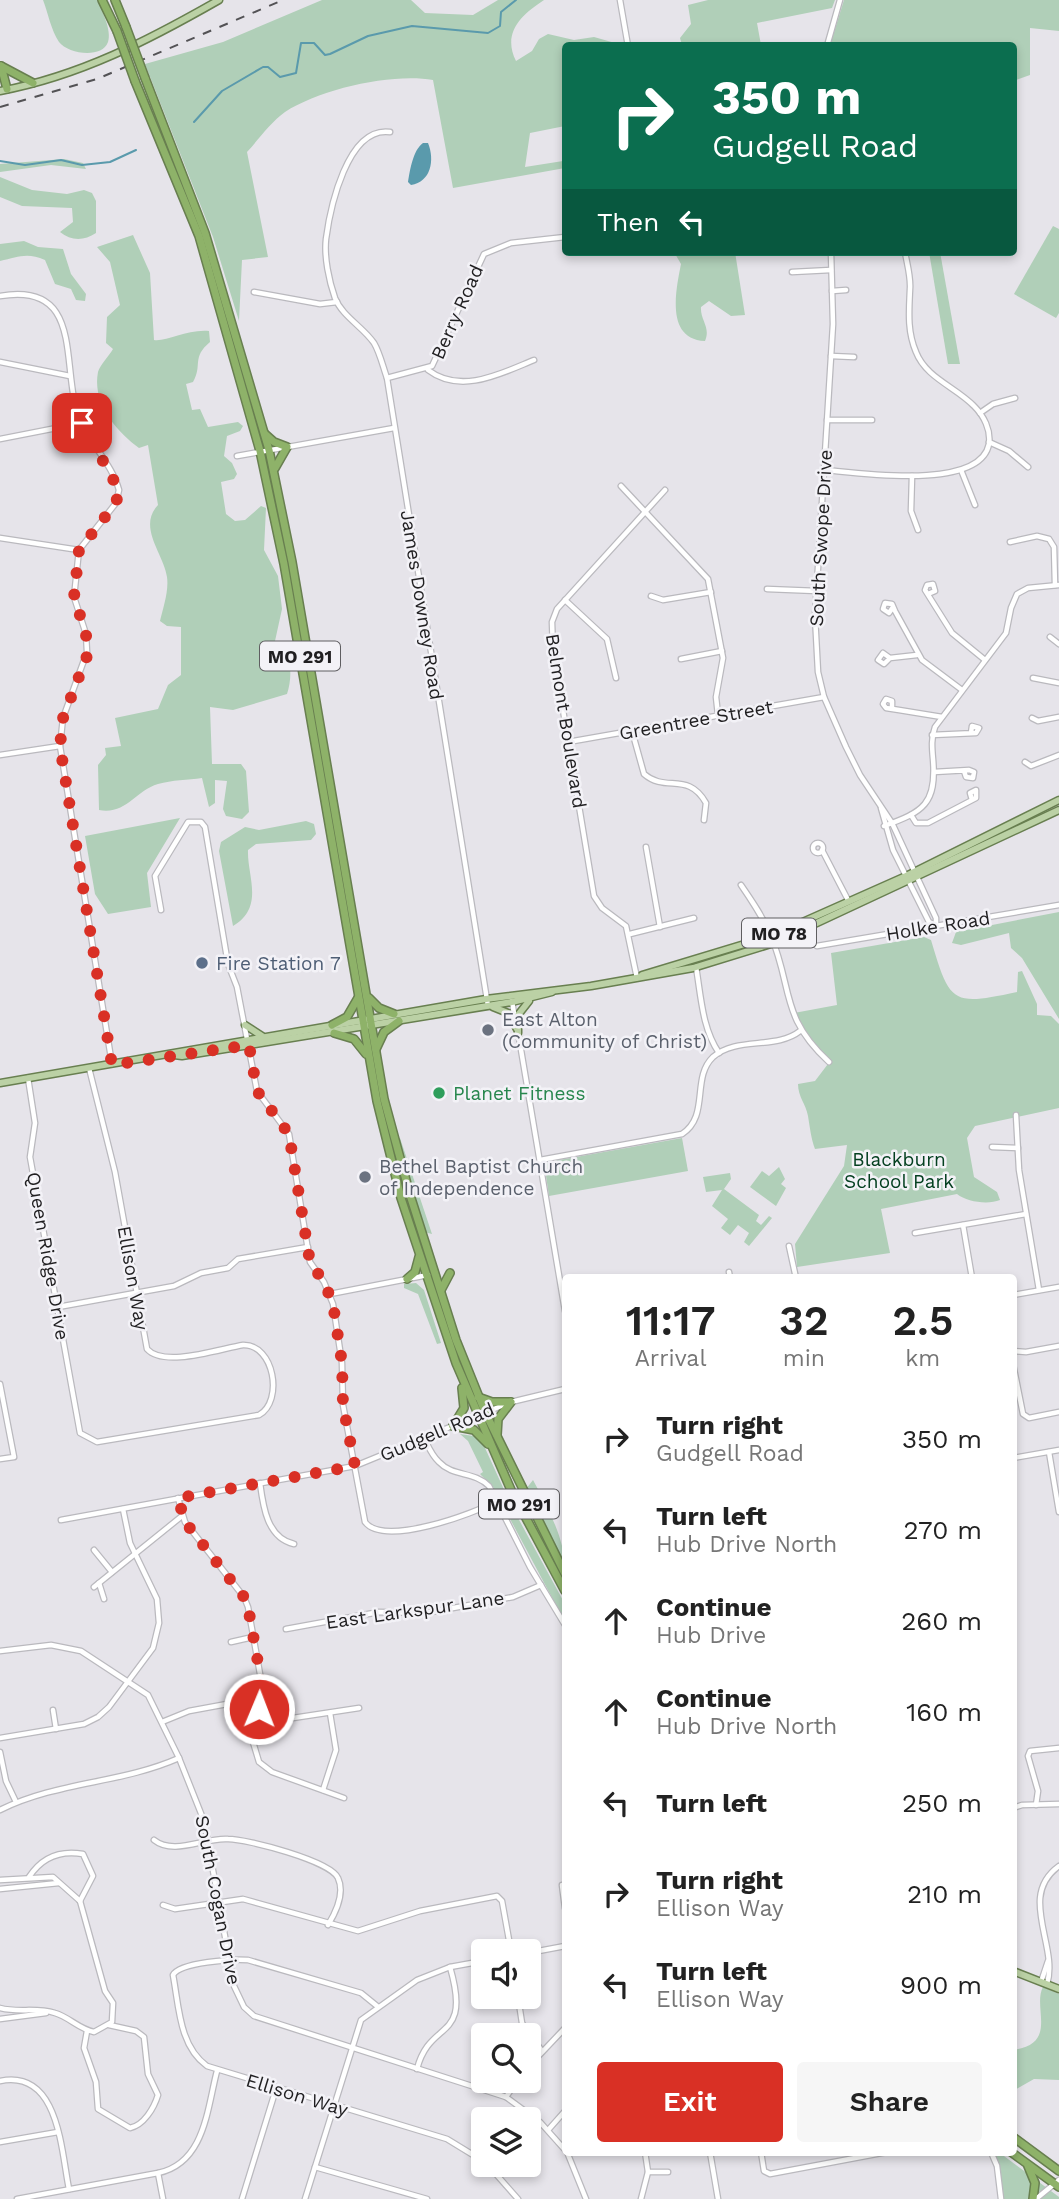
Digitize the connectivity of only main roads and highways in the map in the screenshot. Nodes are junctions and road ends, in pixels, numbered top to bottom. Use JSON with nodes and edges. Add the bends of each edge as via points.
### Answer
{"nodes":[{"id":1,"x":104,"y":0,"type":"edge"},
{"id":2,"x":117,"y":0,"type":"edge"},
{"id":3,"x":219,"y":0,"type":"edge"},
{"id":4,"x":0,"y":66,"type":"edge"},
{"id":5,"x":33,"y":83,"type":"junction"},
{"id":6,"x":4,"y":90,"type":"edge"},
{"id":7,"x":265,"y":433,"type":"junction"},
{"id":8,"x":265,"y":451,"type":"junction"},
{"id":9,"x":274,"y":472,"type":"junction"},
{"id":10,"x":1059,"y":800,"type":"edge"},
{"id":11,"x":1059,"y":810,"type":"edge"},
{"id":12,"x":916,"y":875,"type":"junction"},
{"id":13,"x":907,"y":879,"type":"junction"},
{"id":14,"x":773,"y":940,"type":"junction"},
{"id":15,"x":637,"y":978,"type":"junction"},
{"id":16,"x":554,"y":991,"type":"junction"},
{"id":17,"x":366,"y":993,"type":"junction"},
{"id":18,"x":358,"y":997,"type":"junction"},
{"id":19,"x":532,"y":998,"type":"junction"},
{"id":20,"x":512,"y":999,"type":"junction"},
{"id":21,"x":487,"y":1002,"type":"junction"},
{"id":22,"x":394,"y":1014,"type":"junction"},
{"id":23,"x":400,"y":1021,"type":"junction"},
{"id":24,"x":367,"y":1023,"type":"junction"},
{"id":25,"x":245,"y":1025,"type":"road end"},
{"id":26,"x":333,"y":1029,"type":"junction"},
{"id":27,"x":263,"y":1037,"type":"junction"},
{"id":28,"x":249,"y":1043,"type":"junction"},
{"id":29,"x":376,"y":1050,"type":"junction"},
{"id":30,"x":370,"y":1063,"type":"junction"},
{"id":31,"x":0,"y":1083,"type":"edge"},
{"id":32,"x":419,"y":1256,"type":"junction"},
{"id":33,"x":450,"y":1273,"type":"dead end"},
{"id":34,"x":407,"y":1279,"type":"road end"},
{"id":35,"x":441,"y":1294,"type":"junction"},
{"id":36,"x":456,"y":1363,"type":"junction"},
{"id":37,"x":478,"y":1397,"type":"junction"},
{"id":38,"x":481,"y":1414,"type":"junction"},
{"id":39,"x":497,"y":1449,"type":"junction"},
{"id":40,"x":562,"y":1568,"type":"edge"},
{"id":41,"x":562,"y":1585,"type":"edge"},
{"id":42,"x":1017,"y":1973,"type":"edge"},
{"id":43,"x":1059,"y":1989,"type":"edge"},
{"id":44,"x":1017,"y":2140,"type":"edge"},
{"id":45,"x":1016,"y":2156,"type":"edge"},
{"id":46,"x":1028,"y":2165,"type":"junction"},
{"id":47,"x":1059,"y":2171,"type":"edge"},
{"id":48,"x":1057,"y":2184,"type":"edge"},
{"id":49,"x":1036,"y":2198,"type":"edge"}],
"edges":[{"from":1,"to":8,"type":"highway","number":"MO 291","bridge":true,"via":[[199,236]]},
{"from":2,"to":7,"type":"highway","number":"MO 291","bridge":true,"via":[[209,244]]},
{"from":3,"to":5,"type":"main road","via":[[116,56]]},
{"from":4,"to":5,"type":"highway"},
{"from":4,"to":6,"type":"highway"},
{"from":5,"to":6,"type":"main road"},
{"from":7,"to":8,"type":"highway","number":"MO 291"},
{"from":7,"to":9,"type":"highway","via":[[287,447]]},
{"from":8,"to":9,"type":"highway","number":"MO 291"},
{"from":8,"to":18,"type":"highway","number":"MO 291"},
{"from":9,"to":17,"type":"highway","number":"MO 291"},
{"from":10,"to":12,"type":"main road","number":"MO 78"},
{"from":11,"to":12,"type":"main road","number":"MO 78"},
{"from":12,"to":13,"type":"main road","number":"MO 78"},
{"from":13,"to":14,"type":"main road","number":"MO 78"},
{"from":13,"to":14,"type":"main road","number":"MO 78","via":[[848,900]]},
{"from":14,"to":15,"type":"main road","number":"MO 78"},
{"from":14,"to":15,"type":"main road","number":"MO 78","via":[[696,967]]},
{"from":15,"to":16,"type":"main road","number":"MO 78"},
{"from":16,"to":19,"type":"main road","number":"MO 78"},
{"from":16,"to":20,"type":"main road","number":"MO 78"},
{"from":17,"to":22,"type":"highway","via":[[376,1006]]},
{"from":17,"to":24,"type":"highway","number":"MO 291"},
{"from":18,"to":24,"type":"highway","number":"MO 291"},
{"from":18,"to":26,"type":"highway","via":[[347,1017]]},
{"from":19,"to":20,"type":"main road","number":"MO 78"},
{"from":19,"to":21,"type":"main road","via":[[518,1015],[517,1031],[503,1010]]},
{"from":20,"to":21,"type":"main road","number":"MO 78"},
{"from":21,"to":22,"type":"main road","number":"MO 78"},
{"from":21,"to":23,"type":"main road","number":"MO 78"},
{"from":22,"to":24,"type":"main road","number":"MO 78"},
{"from":23,"to":24,"type":"main road","number":"MO 78"},
{"from":23,"to":29,"type":"highway","via":[[384,1032]]},
{"from":24,"to":26,"type":"main road","number":"MO 78"},
{"from":24,"to":29,"type":"highway","number":"MO 291"},
{"from":24,"to":30,"type":"highway","number":"MO 291"},
{"from":25,"to":27,"type":"main road"},
{"from":26,"to":27,"type":"main road","number":"MO 78"},
{"from":26,"to":28,"type":"main road","number":"MO 78"},
{"from":26,"to":30,"type":"highway","via":[[358,1042]]},
{"from":27,"to":28,"type":"main road","number":"MO 78"},
{"from":28,"to":31,"type":"main road","number":"MO 78"},
{"from":29,"to":35,"type":"highway","number":"MO 291","via":[[396,1148]]},
{"from":30,"to":32,"type":"highway","number":"MO 291","via":[[385,1137]]},
{"from":32,"to":34,"type":"highway","via":[[415,1272]]},
{"from":32,"to":36,"type":"highway","number":"MO 291"},
{"from":33,"to":35,"type":"highway"},
{"from":35,"to":37,"type":"highway","number":"MO 291"},
{"from":36,"to":38,"type":"highway","number":"MO 291"},
{"from":36,"to":39,"type":"highway","via":[[465,1403],[453,1426],[478,1433]]},
{"from":37,"to":38,"type":"highway","number":"MO 291"},
{"from":37,"to":39,"type":"highway","via":[[511,1402],[497,1424]]},
{"from":38,"to":39,"type":"highway","number":"MO 291"},
{"from":39,"to":40,"type":"highway","number":"MO 291"},
{"from":39,"to":41,"type":"highway","number":"MO 291"},
{"from":42,"to":43,"type":"main road"},
{"from":44,"to":47,"type":"highway"},
{"from":45,"to":46,"type":"highway"},
{"from":46,"to":48,"type":"highway"},
{"from":46,"to":49,"type":"highway"}]}
